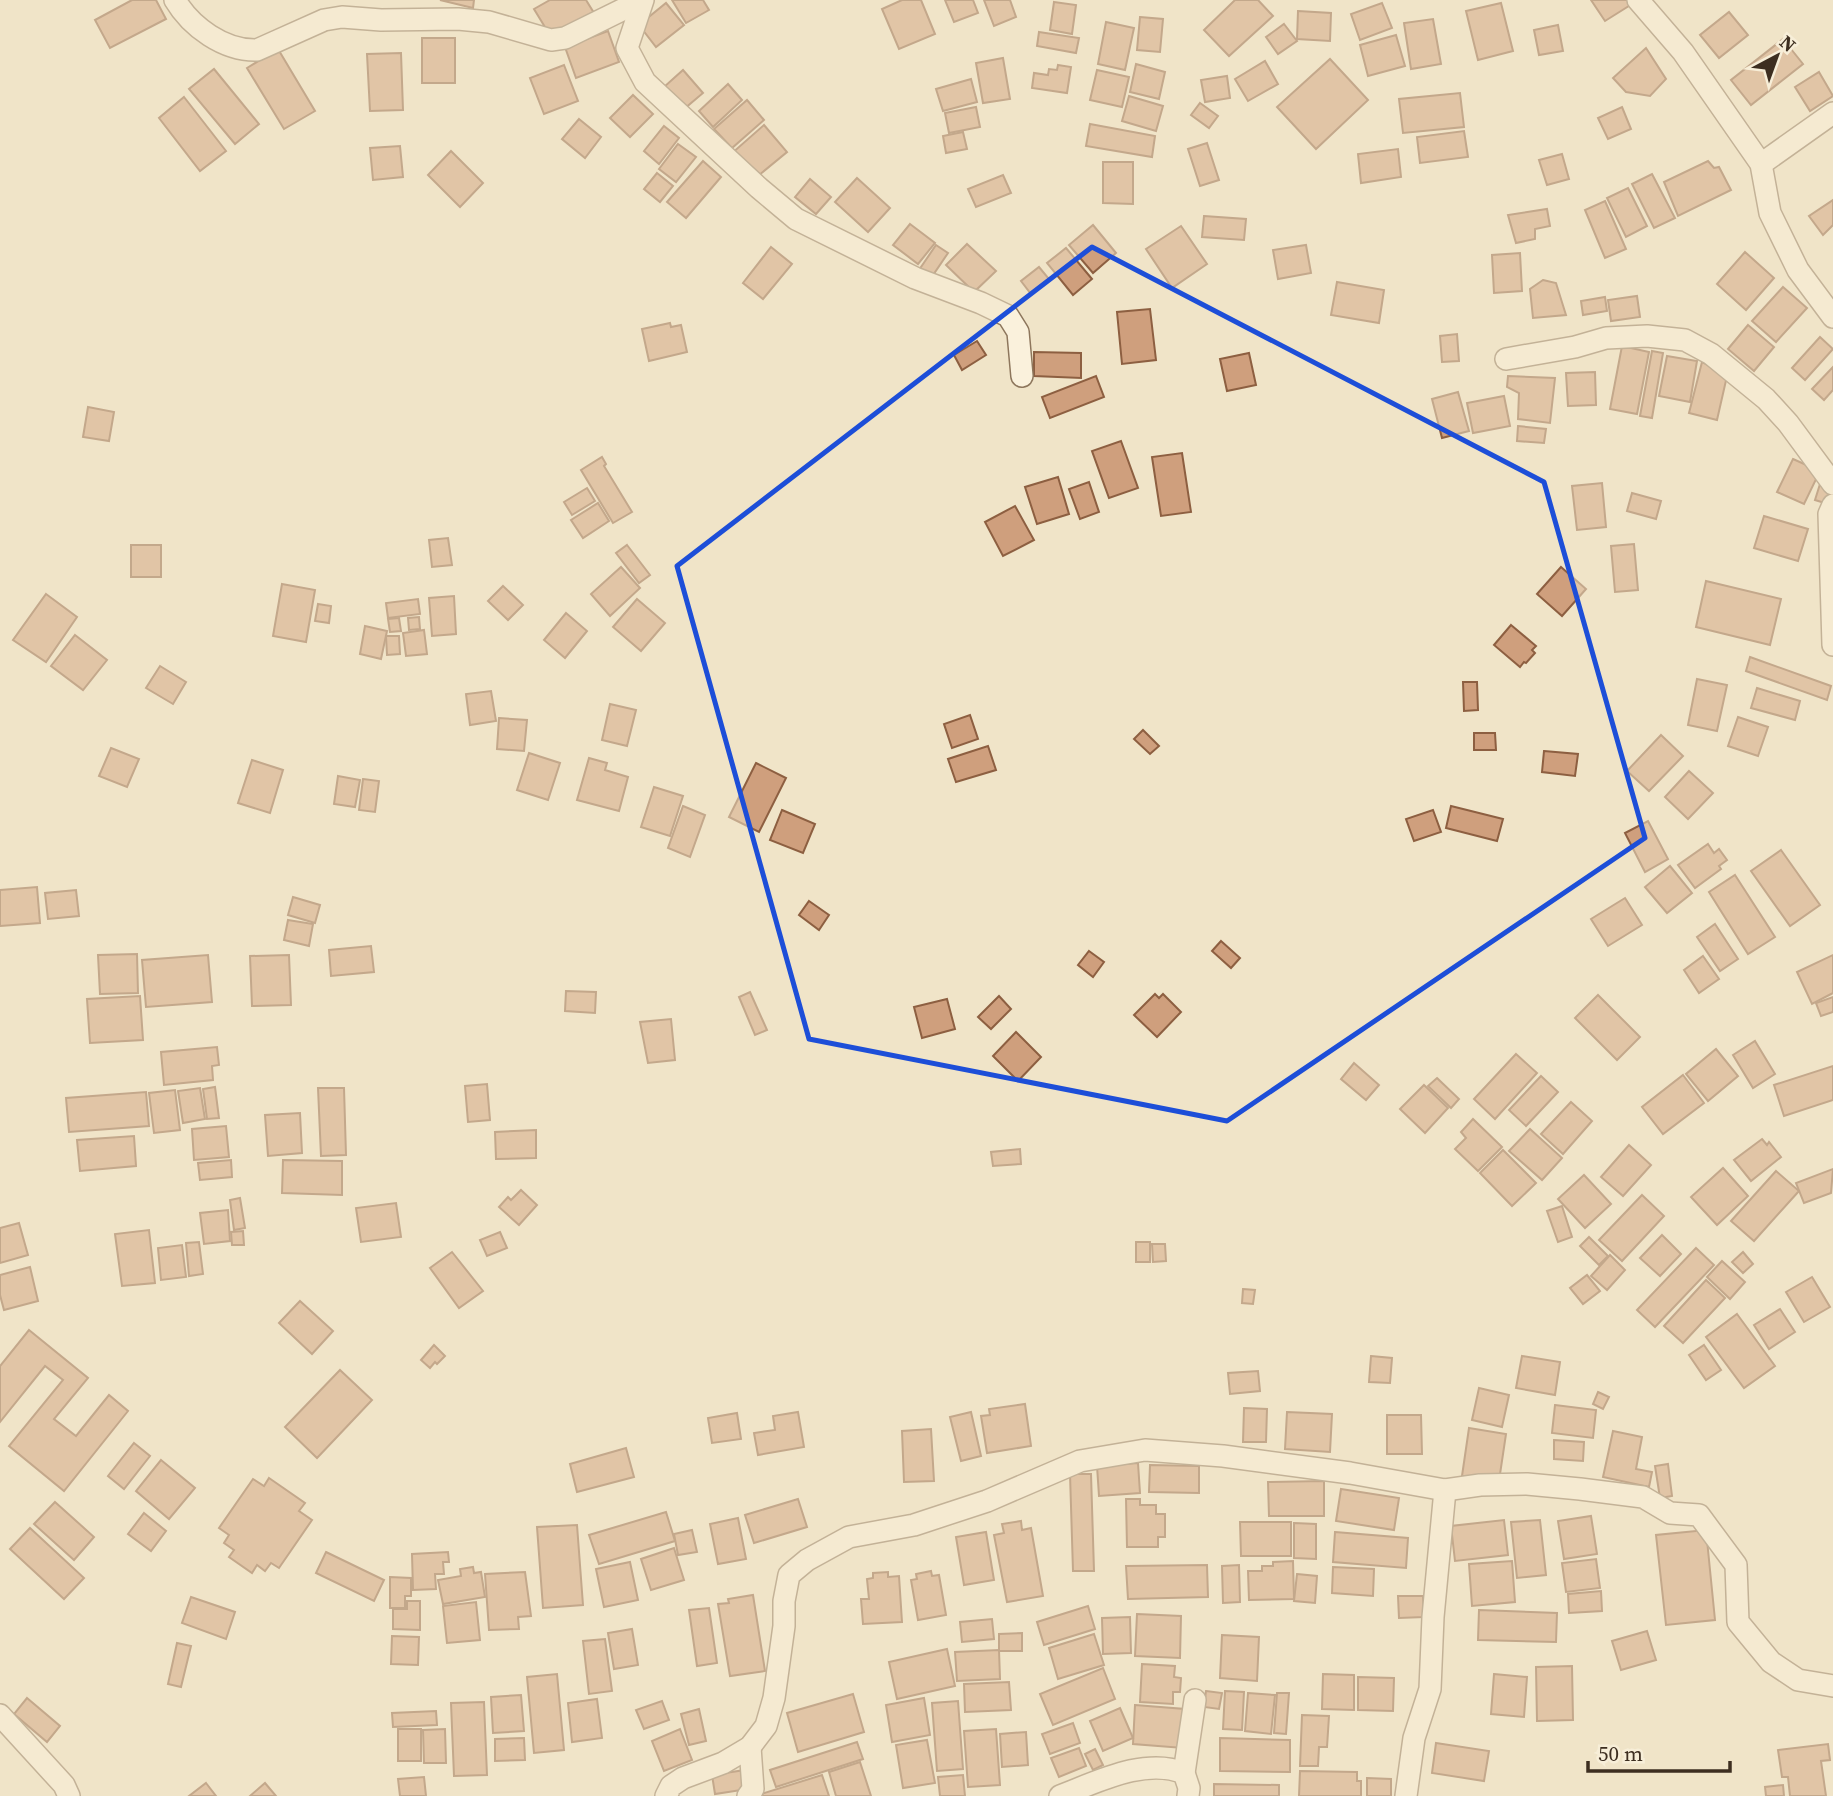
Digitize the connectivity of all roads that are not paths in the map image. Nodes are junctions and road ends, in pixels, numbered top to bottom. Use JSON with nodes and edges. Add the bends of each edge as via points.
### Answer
{"nodes":[{"id":1,"x":174,"y":0,"type":"edge"},
{"id":2,"x":643,"y":0,"type":"edge"},
{"id":3,"x":1638,"y":0,"type":"edge"},
{"id":4,"x":1833,"y":113,"type":"edge"},
{"id":5,"x":1761,"y":164,"type":"junction"},
{"id":6,"x":1833,"y":317,"type":"edge"},
{"id":7,"x":1506,"y":359,"type":"dead end"},
{"id":8,"x":1021,"y":376,"type":"dead end"},
{"id":9,"x":1833,"y":484,"type":"edge"},
{"id":10,"x":1833,"y":505,"type":"edge"},
{"id":11,"x":1833,"y":645,"type":"edge"},
{"id":12,"x":1445,"y":1490,"type":"junction"},
{"id":13,"x":1833,"y":1686,"type":"edge"},
{"id":14,"x":1195,"y":1700,"type":"dead end"},
{"id":15,"x":0,"y":1715,"type":"edge"},
{"id":16,"x":750,"y":1747,"type":"junction"},
{"id":17,"x":1184,"y":1773,"type":"junction"},
{"id":18,"x":69,"y":1796,"type":"edge"},
{"id":19,"x":666,"y":1796,"type":"edge"},
{"id":20,"x":748,"y":1796,"type":"edge"},
{"id":21,"x":1060,"y":1796,"type":"edge"},
{"id":22,"x":1188,"y":1796,"type":"edge"},
{"id":23,"x":1406,"y":1796,"type":"edge"}],
"edges":[{"from":1,"to":2,"type":"street","via":[[202,31],[247,50],[342,17],[489,22],[551,40],[565,38]]},
{"from":2,"to":8,"type":"street","via":[[627,48],[645,82],[669,107],[796,219],[915,278],[1008,316],[1018,332]]},
{"from":3,"to":5,"type":"street","via":[[1683,52]]},
{"from":4,"to":5,"type":"street"},
{"from":5,"to":6,"type":"street","via":[[1770,213],[1798,270]]},
{"from":7,"to":9,"type":"street","via":[[1606,338],[1685,340],[1711,354],[1766,399]]},
{"from":10,"to":11,"type":"street","via":[[1829,514]]},
{"from":12,"to":13,"type":"street","via":[[1527,1484],[1580,1489],[1643,1497],[1670,1513],[1699,1514],[1736,1564],[1738,1622],[1771,1662],[1798,1680]]},
{"from":12,"to":16,"type":"street","via":[[1223,1456],[1145,1450],[1080,1461],[987,1501],[914,1525],[849,1537],[789,1575],[774,1698],[766,1726]]},
{"from":12,"to":23,"type":"street","via":[[1430,1689],[1414,1738]]},
{"from":14,"to":17,"type":"street"},
{"from":15,"to":18,"type":"street"},
{"from":16,"to":19,"type":"street","via":[[682,1778]]},
{"from":16,"to":20,"type":"street","via":[[752,1789]]},
{"from":17,"to":21,"type":"street","via":[[1171,1768],[1135,1770]]},
{"from":17,"to":22,"type":"street"}]}
